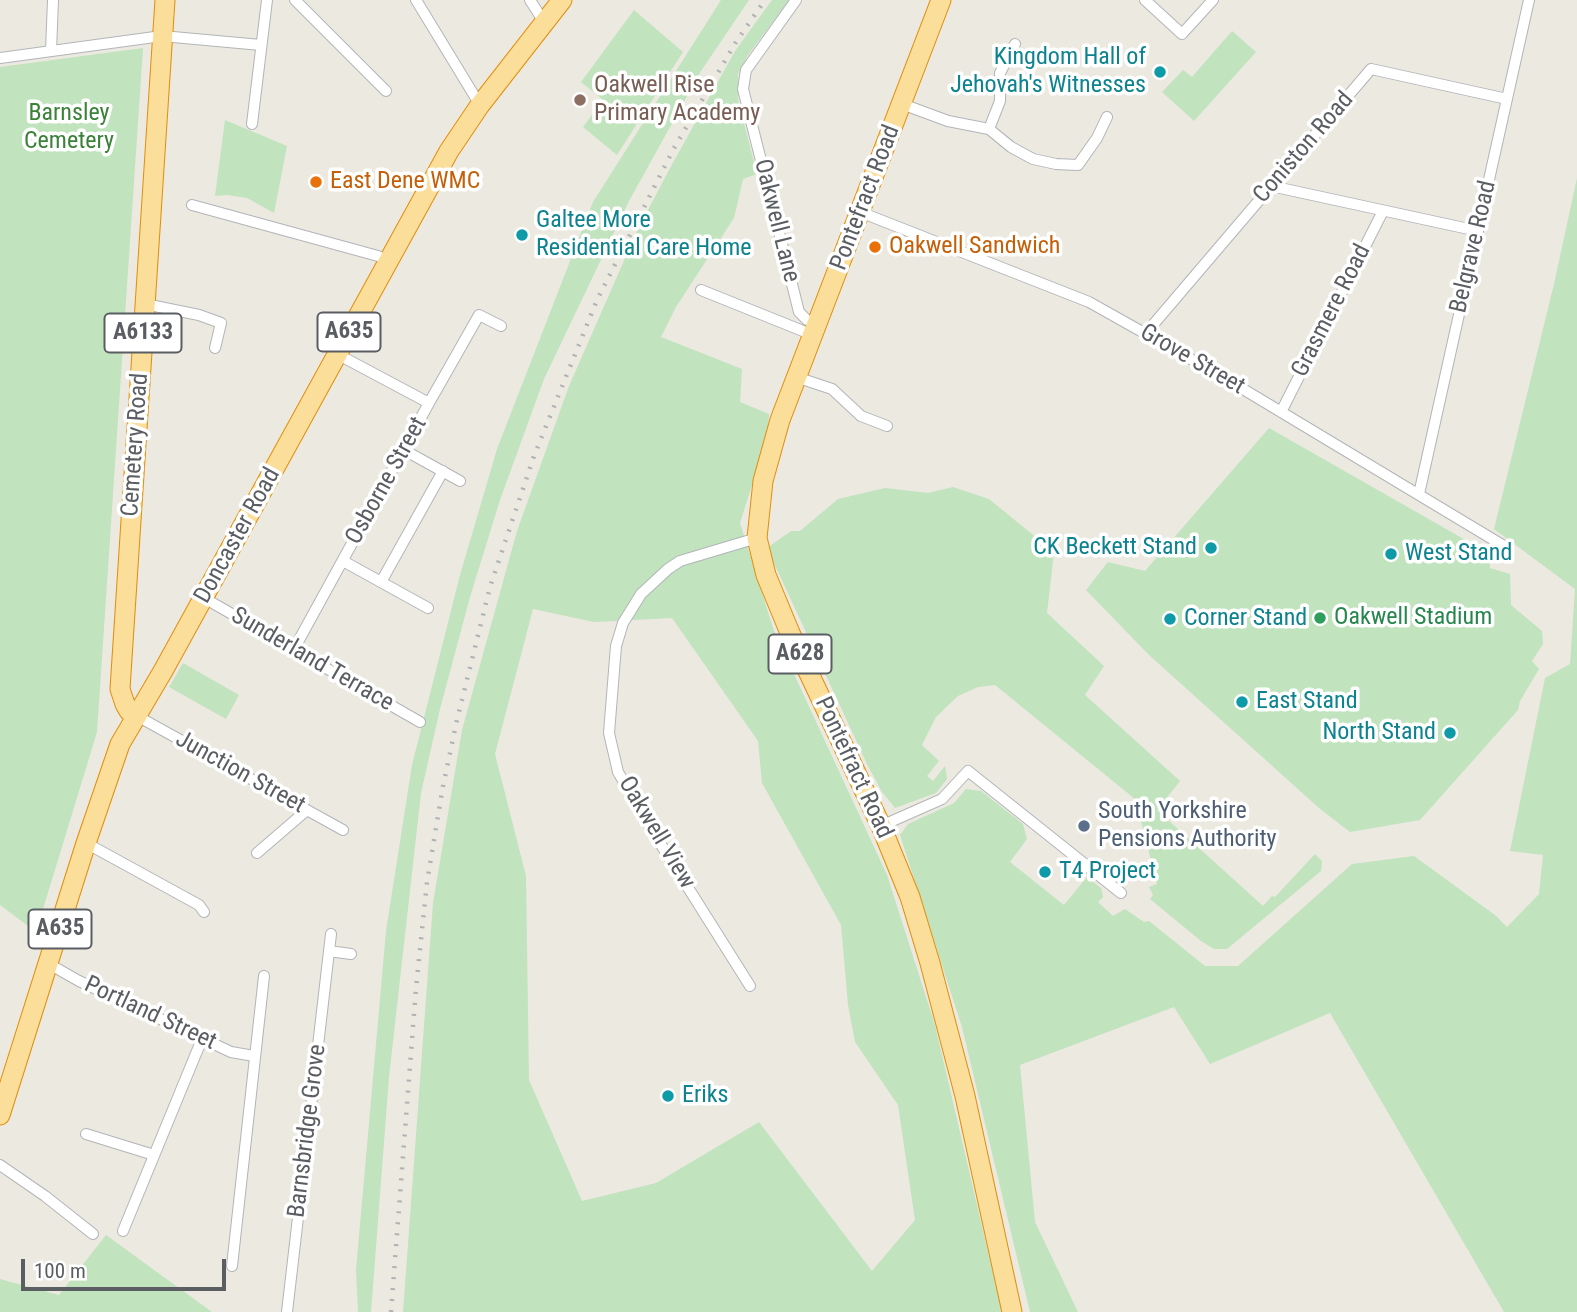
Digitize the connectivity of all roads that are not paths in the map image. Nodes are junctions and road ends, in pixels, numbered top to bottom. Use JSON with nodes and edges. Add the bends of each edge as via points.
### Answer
{"nodes":[{"id":1,"x":53,"y":0,"type":"edge"},
{"id":2,"x":165,"y":0,"type":"edge"},
{"id":3,"x":267,"y":0,"type":"edge"},
{"id":4,"x":295,"y":0,"type":"edge"},
{"id":5,"x":416,"y":0,"type":"edge"},
{"id":6,"x":530,"y":0,"type":"edge"},
{"id":7,"x":562,"y":0,"type":"edge"},
{"id":8,"x":796,"y":0,"type":"edge"},
{"id":9,"x":941,"y":0,"type":"edge"},
{"id":10,"x":1145,"y":0,"type":"edge"},
{"id":11,"x":1213,"y":0,"type":"edge"},
{"id":12,"x":1529,"y":0,"type":"edge"},
{"id":13,"x":544,"y":22,"type":"junction"},
{"id":14,"x":162,"y":36,"type":"junction"},
{"id":15,"x":1015,"y":44,"type":"dead end"},
{"id":16,"x":261,"y":45,"type":"junction"},
{"id":17,"x":51,"y":51,"type":"junction"},
{"id":18,"x":0,"y":58,"type":"edge"},
{"id":19,"x":386,"y":91,"type":"dead end"},
{"id":20,"x":1507,"y":99,"type":"junction"},
{"id":21,"x":902,"y":104,"type":"junction"},
{"id":22,"x":480,"y":105,"type":"junction"},
{"id":23,"x":1107,"y":117,"type":"dead end"},
{"id":24,"x":252,"y":124,"type":"dead end"},
{"id":25,"x":989,"y":129,"type":"junction"},
{"id":26,"x":1271,"y":186,"type":"junction"},
{"id":27,"x":192,"y":205,"type":"dead end"},
{"id":28,"x":1383,"y":211,"type":"junction"},
{"id":29,"x":860,"y":212,"type":"junction"},
{"id":30,"x":1478,"y":231,"type":"junction"},
{"id":31,"x":388,"y":261,"type":"junction"},
{"id":32,"x":701,"y":290,"type":"dead end"},
{"id":33,"x":145,"y":304,"type":"junction"},
{"id":34,"x":501,"y":326,"type":"dead end"},
{"id":35,"x":815,"y":329,"type":"junction"},
{"id":36,"x":1146,"y":332,"type":"junction"},
{"id":37,"x":215,"y":348,"type":"dead end"},
{"id":38,"x":338,"y":354,"type":"junction"},
{"id":39,"x":796,"y":377,"type":"junction"},
{"id":40,"x":429,"y":403,"type":"junction"},
{"id":41,"x":1281,"y":412,"type":"junction"},
{"id":42,"x":887,"y":426,"type":"dead end"},
{"id":43,"x":404,"y":450,"type":"junction"},
{"id":44,"x":443,"y":471,"type":"junction"},
{"id":45,"x":460,"y":481,"type":"dead end"},
{"id":46,"x":1419,"y":494,"type":"junction"},
{"id":47,"x":757,"y":538,"type":"junction"},
{"id":48,"x":1504,"y":546,"type":"dead end"},
{"id":49,"x":343,"y":561,"type":"junction"},
{"id":50,"x":381,"y":582,"type":"junction"},
{"id":51,"x":204,"y":598,"type":"junction"},
{"id":52,"x":428,"y":608,"type":"dead end"},
{"id":53,"x":294,"y":649,"type":"junction"},
{"id":54,"x":122,"y":666,"type":"junction"},
{"id":55,"x":159,"y":678,"type":"junction"},
{"id":56,"x":120,"y":689,"type":"junction"},
{"id":57,"x":137,"y":716,"type":"junction"},
{"id":58,"x":420,"y":722,"type":"dead end"},
{"id":59,"x":120,"y":744,"type":"junction"},
{"id":60,"x":307,"y":810,"type":"junction"},
{"id":61,"x":881,"y":826,"type":"junction"},
{"id":62,"x":343,"y":830,"type":"dead end"},
{"id":63,"x":86,"y":843,"type":"junction"},
{"id":64,"x":257,"y":853,"type":"dead end"},
{"id":65,"x":1121,"y":893,"type":"dead end"},
{"id":66,"x":204,"y":912,"type":"dead end"},
{"id":67,"x":331,"y":934,"type":"dead end"},
{"id":68,"x":329,"y":951,"type":"junction"},
{"id":69,"x":351,"y":954,"type":"dead end"},
{"id":70,"x":49,"y":964,"type":"junction"},
{"id":71,"x":264,"y":976,"type":"dead end"},
{"id":72,"x":750,"y":986,"type":"dead end"},
{"id":73,"x":202,"y":1039,"type":"junction"},
{"id":74,"x":254,"y":1056,"type":"junction"},
{"id":75,"x":0,"y":1114,"type":"edge"},
{"id":76,"x":86,"y":1134,"type":"dead end"},
{"id":77,"x":154,"y":1154,"type":"junction"},
{"id":78,"x":0,"y":1165,"type":"edge"},
{"id":79,"x":123,"y":1231,"type":"dead end"},
{"id":80,"x":93,"y":1234,"type":"dead end"},
{"id":81,"x":232,"y":1266,"type":"dead end"},
{"id":82,"x":287,"y":1312,"type":"edge"},
{"id":83,"x":1012,"y":1312,"type":"edge"}],
"edges":[{"from":1,"to":17,"type":"street"},
{"from":2,"to":14,"type":"highway","name":"Cemetery Road","number":"A6133"},
{"from":3,"to":16,"type":"street"},
{"from":4,"to":19,"type":"street"},
{"from":5,"to":22,"type":"street"},
{"from":6,"to":13,"type":"street"},
{"from":7,"to":13,"type":"highway","name":"Doncaster Road","number":"A635"},
{"from":8,"to":35,"type":"street","name":"Oakwell Lane","via":[[746,70],[743,89],[799,312]]},
{"from":9,"to":21,"type":"highway","name":"Pontefract Road","number":"A628"},
{"from":10,"to":11,"type":"street","via":[[1182,34]]},
{"from":12,"to":20,"type":"street","name":"Belgrave Road"},
{"from":13,"to":22,"type":"highway","name":"Doncaster Road","number":"A635"},
{"from":14,"to":16,"type":"street"},
{"from":14,"to":17,"type":"street"},
{"from":14,"to":33,"type":"highway","name":"Cemetery Road","number":"A6133"},
{"from":15,"to":25,"type":"street","via":[[1000,73],[1000,101]]},
{"from":16,"to":24,"type":"street"},
{"from":17,"to":18,"type":"street"},
{"from":20,"to":26,"type":"street","name":"Coniston Road","via":[[1371,69]]},
{"from":20,"to":30,"type":"street","name":"Belgrave Road"},
{"from":21,"to":25,"type":"street","via":[[948,121]]},
{"from":21,"to":29,"type":"highway","name":"Pontefract Road","number":"A628"},
{"from":22,"to":31,"type":"highway","name":"Doncaster Road","number":"A635"},
{"from":23,"to":25,"type":"street","via":[[1078,165],[1033,159]]},
{"from":26,"to":28,"type":"street"},
{"from":26,"to":36,"type":"street","name":"Coniston Road"},
{"from":27,"to":31,"type":"street"},
{"from":28,"to":30,"type":"street"},
{"from":28,"to":41,"type":"street","name":"Grasmere Road"},
{"from":29,"to":35,"type":"highway","name":"Pontefract Road","number":"A628"},
{"from":29,"to":36,"type":"street","name":"Grove Street","via":[[1089,302]]},
{"from":30,"to":46,"type":"street","name":"Belgrave Road"},
{"from":31,"to":38,"type":"highway","name":"Doncaster Road","number":"A635"},
{"from":32,"to":35,"type":"street"},
{"from":33,"to":37,"type":"street","via":[[221,323]]},
{"from":33,"to":54,"type":"highway","name":"Cemetery Road","number":"A6133"},
{"from":34,"to":40,"type":"street","via":[[479,315]]},
{"from":35,"to":39,"type":"highway","name":"Pontefract Road","number":"A628"},
{"from":36,"to":41,"type":"street","name":"Grove Street"},
{"from":38,"to":40,"type":"street","name":"Osborne Street"},
{"from":38,"to":51,"type":"highway","name":"Doncaster Road","number":"A635"},
{"from":39,"to":42,"type":"street","via":[[832,389],[861,416]]},
{"from":39,"to":47,"type":"highway","name":"Pontefract Road","number":"A628","via":[[769,453]]},
{"from":40,"to":43,"type":"street","name":"Osborne Street"},
{"from":41,"to":46,"type":"street","name":"Grove Street"},
{"from":43,"to":44,"type":"street"},
{"from":43,"to":49,"type":"street","name":"Osborne Street"},
{"from":44,"to":45,"type":"street"},
{"from":44,"to":50,"type":"street"},
{"from":46,"to":48,"type":"street","name":"Grove Street"},
{"from":47,"to":61,"type":"highway","name":"Pontefract Road","number":"A628","via":[[766,575],[790,633]]},
{"from":47,"to":72,"type":"street","name":"Oakwell View","via":[[680,561],[641,594],[622,623],[616,646],[609,733],[618,772]]},
{"from":49,"to":50,"type":"street"},
{"from":49,"to":53,"type":"street","name":"Osborne Street"},
{"from":50,"to":52,"type":"street"},
{"from":51,"to":53,"type":"street","name":"Sunderland Terrace"},
{"from":51,"to":55,"type":"highway","name":"Doncaster Road","number":"A635"},
{"from":53,"to":58,"type":"street","name":"Sunderland Terrace"},
{"from":54,"to":55,"type":"highway","via":[[139,682]]},
{"from":54,"to":56,"type":"highway","name":"Cemetery Road","number":"A6133"},
{"from":55,"to":57,"type":"highway","name":"Doncaster Road","number":"A635"},
{"from":56,"to":57,"type":"highway","via":[[129,711]]},
{"from":56,"to":59,"type":"highway","number":"A6133"},
{"from":57,"to":59,"type":"highway","name":"Doncaster Road","number":"A635"},
{"from":57,"to":60,"type":"street","name":"Junction Street"},
{"from":59,"to":63,"type":"highway","name":"Doncaster Road","number":"A635"},
{"from":60,"to":62,"type":"street","name":"Junction Street"},
{"from":60,"to":64,"type":"street"},
{"from":61,"to":65,"type":"street","via":[[942,799],[968,771]]},
{"from":61,"to":83,"type":"highway","name":"Pontefract Road","number":"A628","via":[[910,897],[945,1015]]},
{"from":63,"to":66,"type":"street","via":[[199,905]]},
{"from":63,"to":70,"type":"highway","name":"Doncaster Road","number":"A635"},
{"from":67,"to":68,"type":"street","name":"Barnsbridge Grove"},
{"from":68,"to":69,"type":"street"},
{"from":68,"to":82,"type":"street","name":"Barnsbridge Grove"},
{"from":70,"to":73,"type":"street","name":"Portland Street"},
{"from":70,"to":75,"type":"highway","name":"Doncaster Road","number":"A635"},
{"from":71,"to":74,"type":"street","name":"Portland Street"},
{"from":73,"to":74,"type":"street","name":"Portland Street"},
{"from":73,"to":77,"type":"street"},
{"from":74,"to":81,"type":"street","name":"Portland Street"},
{"from":76,"to":77,"type":"street"},
{"from":77,"to":79,"type":"street"},
{"from":78,"to":80,"type":"street"}]}
